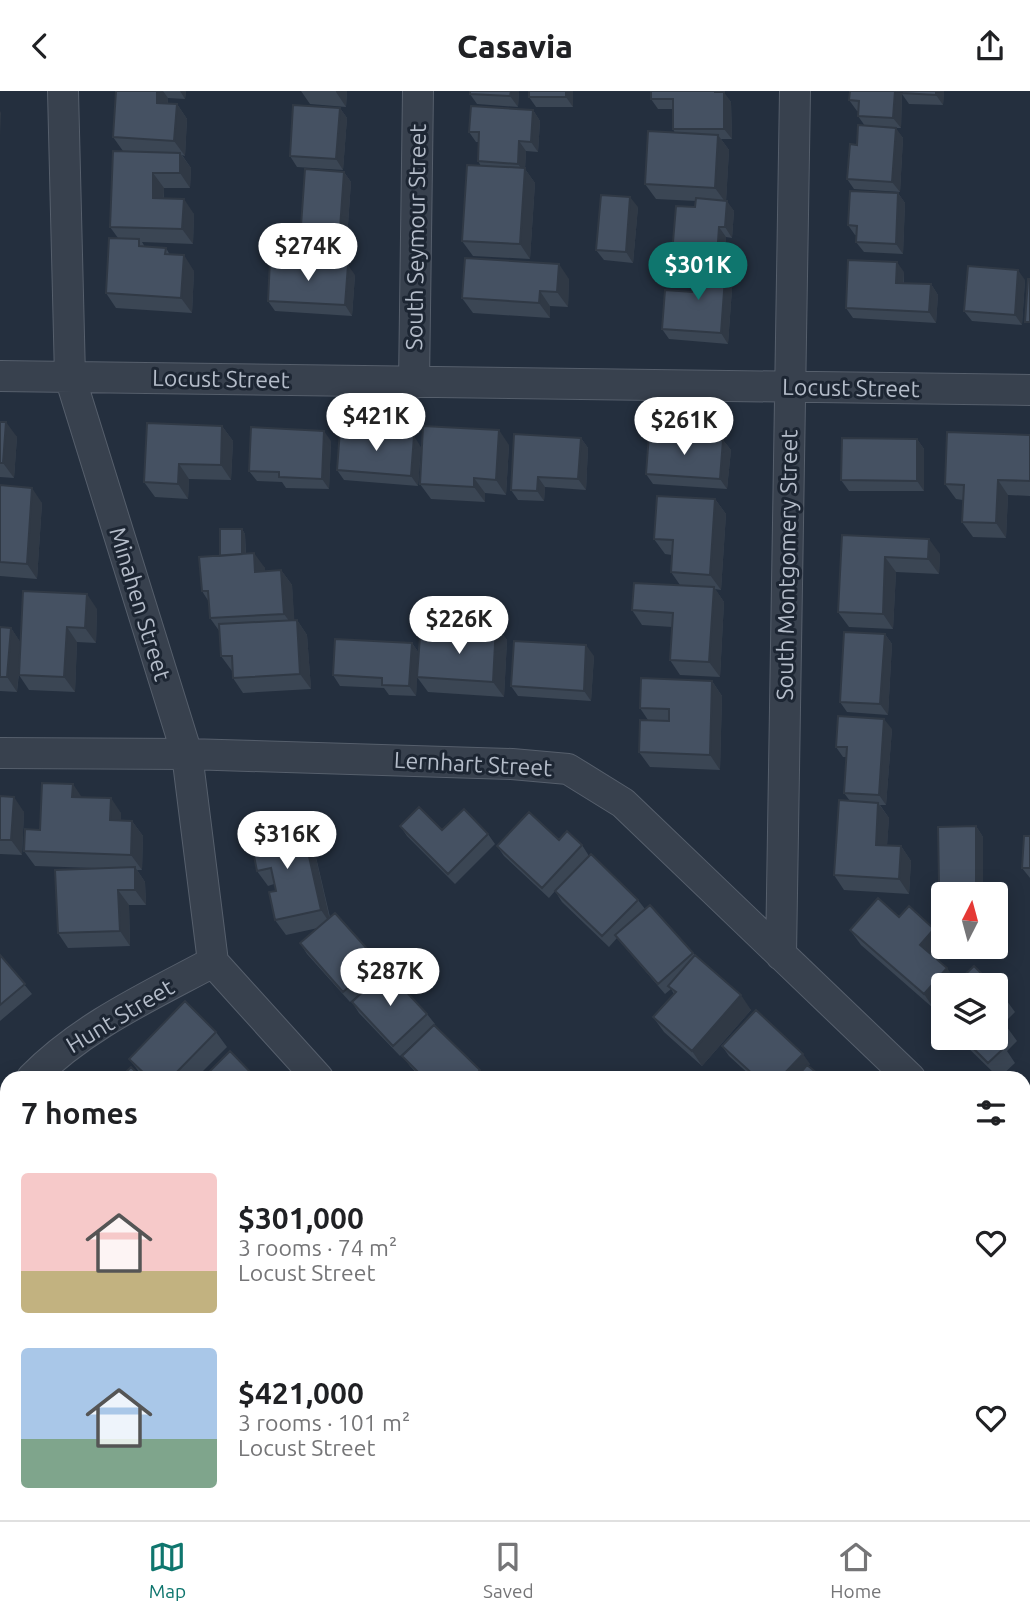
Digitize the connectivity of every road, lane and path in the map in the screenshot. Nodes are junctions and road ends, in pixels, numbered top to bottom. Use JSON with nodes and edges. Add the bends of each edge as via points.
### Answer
{"nodes":[{"id":1,"x":63,"y":91,"type":"edge"},
{"id":2,"x":418,"y":91,"type":"edge"},
{"id":3,"x":795,"y":91,"type":"edge"},
{"id":4,"x":0,"y":376,"type":"edge"},
{"id":5,"x":70,"y":377,"type":"junction"},
{"id":6,"x":414,"y":383,"type":"junction"},
{"id":7,"x":790,"y":387,"type":"junction"},
{"id":8,"x":1030,"y":390,"type":"edge"},
{"id":9,"x":0,"y":753,"type":"edge"},
{"id":10,"x":187,"y":754,"type":"junction"},
{"id":11,"x":781,"y":955,"type":"junction"},
{"id":12,"x":213,"y":962,"type":"junction"},
{"id":13,"x":39,"y":1071,"type":"edge"},
{"id":14,"x":312,"y":1071,"type":"edge"},
{"id":15,"x":903,"y":1071,"type":"edge"}],
"edges":[{"from":1,"to":5,"type":"street","name":"Minahen Street"},
{"from":2,"to":6,"type":"street","name":"South Seymour Street"},
{"from":3,"to":7,"type":"street","name":"South Montgomery Street"},
{"from":4,"to":5,"type":"street","name":"Locust Street"},
{"from":5,"to":6,"type":"street","name":"Locust Street"},
{"from":5,"to":10,"type":"street","name":"Minahen Street"},
{"from":6,"to":7,"type":"street","name":"Locust Street"},
{"from":7,"to":8,"type":"street","name":"Locust Street"},
{"from":7,"to":11,"type":"street","name":"South Montgomery Street"},
{"from":9,"to":10,"type":"street","name":"Lernhart Street"},
{"from":10,"to":11,"type":"street","name":"Lernhart Street","via":[[568,769],[623,803]]},
{"from":10,"to":12,"type":"street","name":"Minahen Street"},
{"from":11,"to":15,"type":"street","name":"Lernhart Street"},
{"from":12,"to":13,"type":"street","name":"Hunt Street","via":[[105,1021]]},
{"from":12,"to":14,"type":"street"}]}
